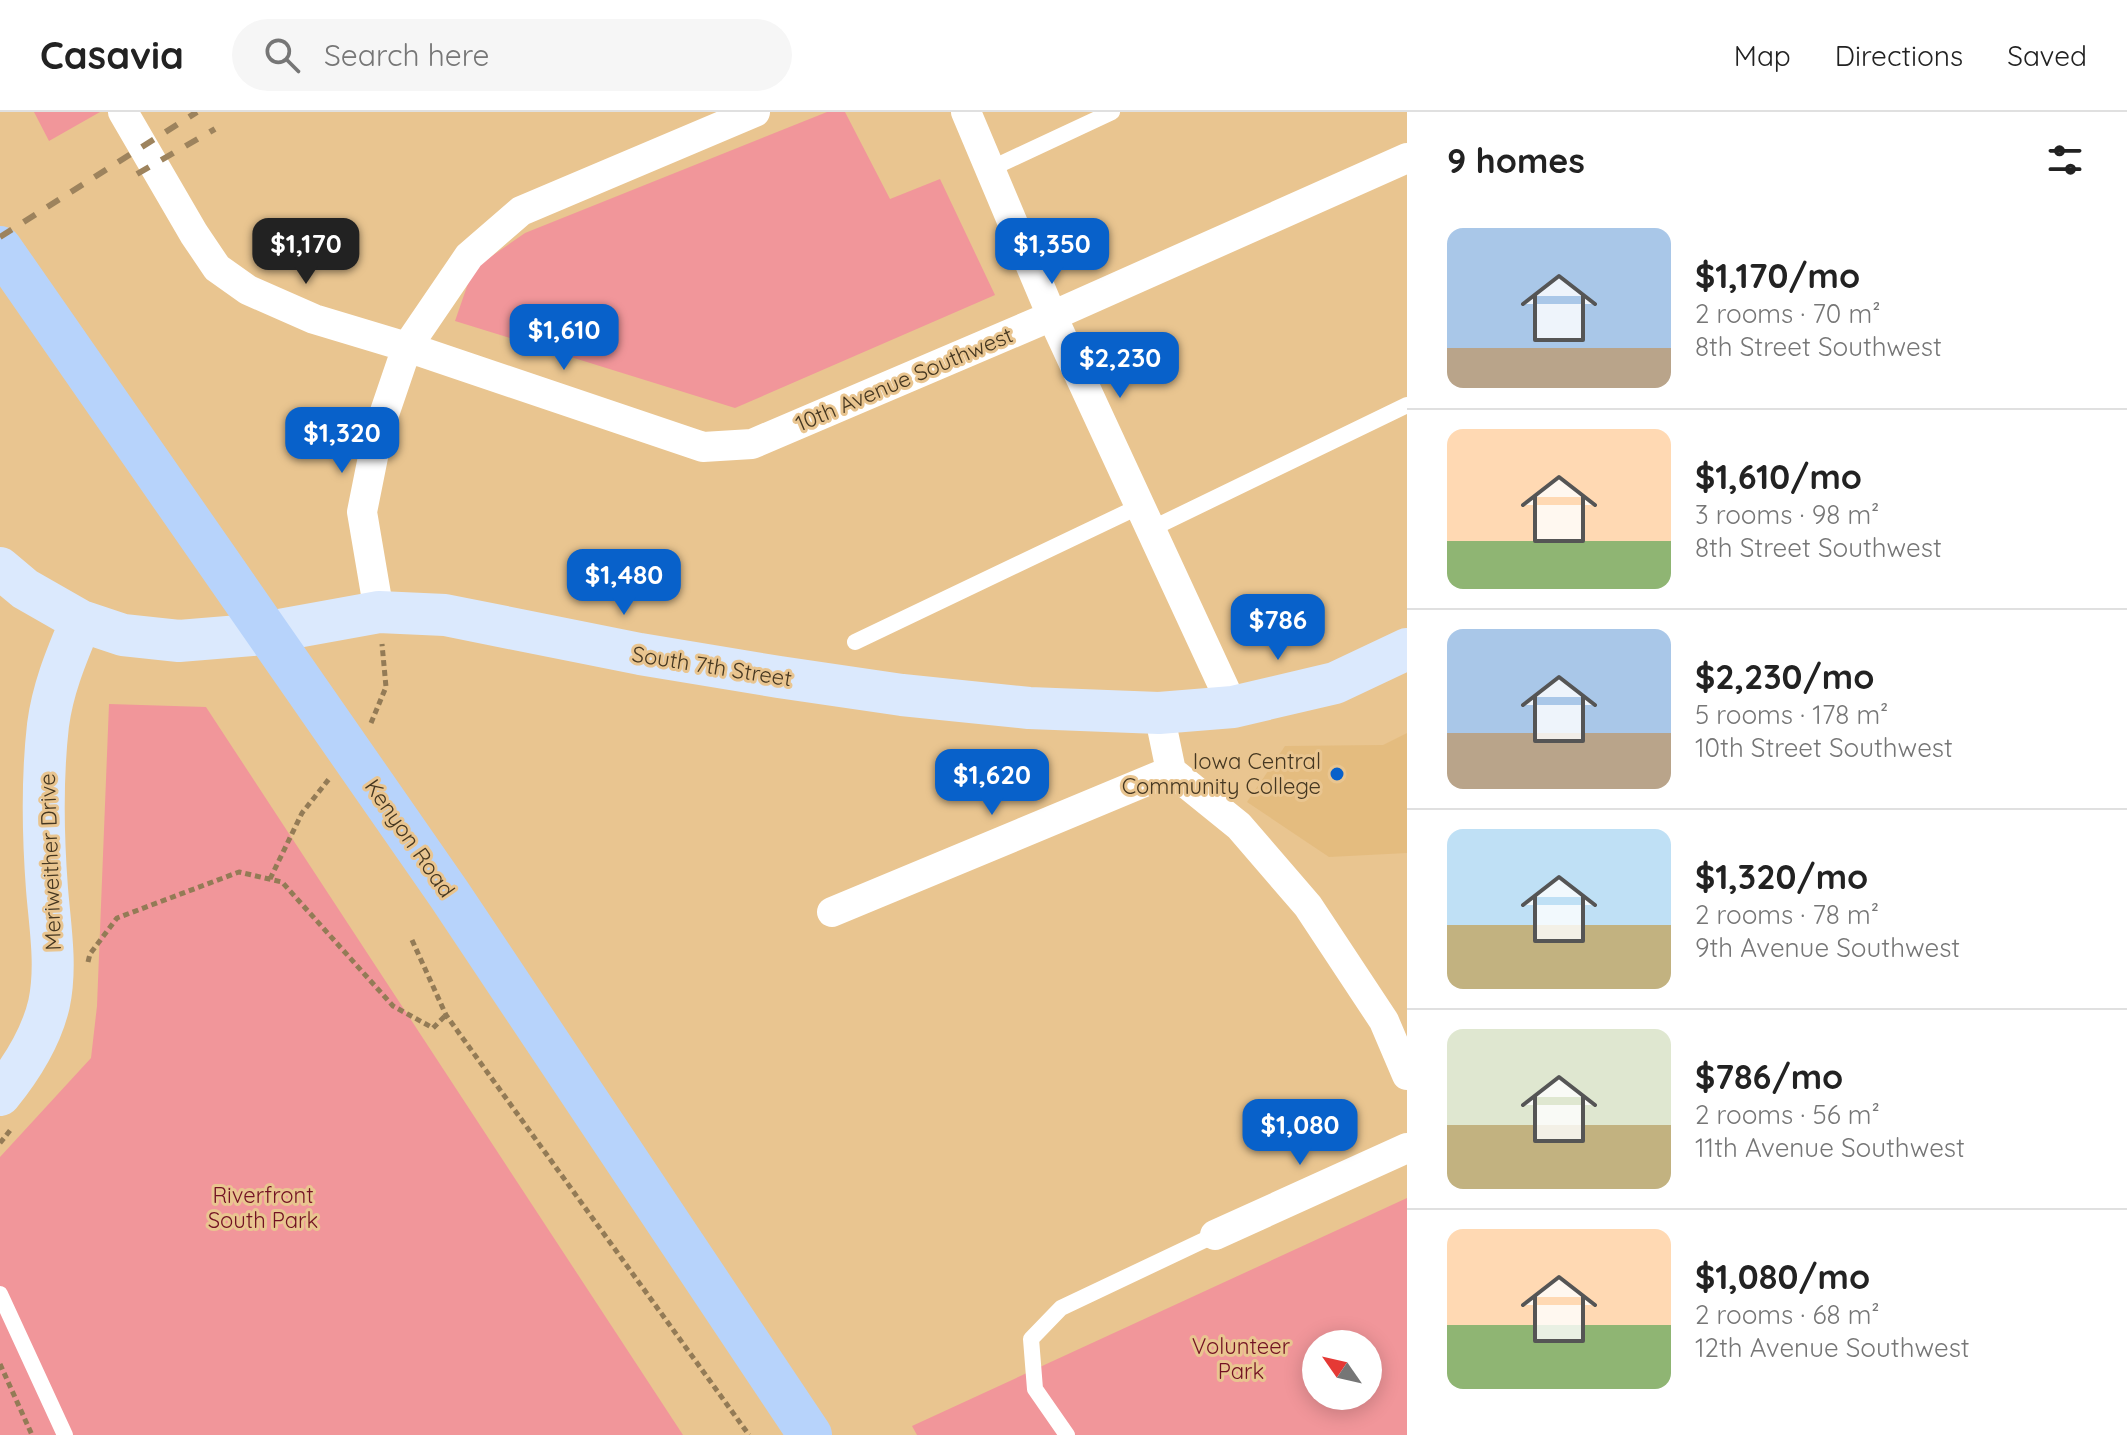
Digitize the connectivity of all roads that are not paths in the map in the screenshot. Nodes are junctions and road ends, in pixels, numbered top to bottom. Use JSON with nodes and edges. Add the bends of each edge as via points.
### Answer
{"nodes":[{"id":1,"x":123,"y":112,"type":"edge"},
{"id":2,"x":755,"y":112,"type":"edge"},
{"id":3,"x":966,"y":112,"type":"edge"},
{"id":4,"x":1112,"y":112,"type":"edge"},
{"id":5,"x":1407,"y":158,"type":"edge"},
{"id":6,"x":990,"y":169,"type":"junction"},
{"id":7,"x":0,"y":248,"type":"edge"},
{"id":8,"x":1052,"y":316,"type":"junction"},
{"id":9,"x":407,"y":347,"type":"junction"},
{"id":10,"x":1407,"y":405,"type":"edge"},
{"id":11,"x":1145,"y":518,"type":"junction"},
{"id":12,"x":0,"y":568,"type":"edge"},
{"id":13,"x":379,"y":612,"type":"junction"},
{"id":14,"x":81,"y":621,"type":"junction"},
{"id":15,"x":855,"y":642,"type":"dead end"},
{"id":16,"x":1407,"y":649,"type":"edge"},
{"id":17,"x":1233,"y":707,"type":"junction"},
{"id":18,"x":1159,"y":713,"type":"junction"},
{"id":19,"x":1171,"y":771,"type":"junction"},
{"id":20,"x":832,"y":912,"type":"dead end"},
{"id":21,"x":1407,"y":1075,"type":"edge"},
{"id":22,"x":9,"y":1108,"type":"edge"},
{"id":23,"x":1407,"y":1148,"type":"edge"},
{"id":24,"x":1215,"y":1235,"type":"joint"},
{"id":25,"x":0,"y":1294,"type":"edge"},
{"id":26,"x":65,"y":1435,"type":"edge"},
{"id":27,"x":810,"y":1435,"type":"edge"},
{"id":28,"x":1067,"y":1435,"type":"edge"}],
"edges":[{"from":1,"to":9,"type":"street","via":[[217,268],[248,290],[314,319]]},
{"from":2,"to":9,"type":"street","via":[[521,211],[469,256]]},
{"from":3,"to":6,"type":"street"},
{"from":4,"to":6,"type":"lane"},
{"from":5,"to":8,"type":"street","name":"10th Avenue Southwest"},
{"from":6,"to":8,"type":"street"},
{"from":7,"to":27,"type":"main road","name":"Kenyon Road","via":[[449,894]]},
{"from":8,"to":9,"type":"street","name":"10th Avenue Southwest","via":[[752,444],[703,447]]},
{"from":8,"to":11,"type":"street"},
{"from":9,"to":13,"type":"street","via":[[378,432],[362,512]]},
{"from":10,"to":11,"type":"lane"},
{"from":11,"to":15,"type":"lane"},
{"from":11,"to":17,"type":"street"},
{"from":12,"to":14,"type":"street","name":"South 7th Street"},
{"from":13,"to":14,"type":"street","name":"South 7th Street","via":[[252,635],[179,641],[123,635]]},
{"from":13,"to":18,"type":"street","name":"South 7th Street","via":[[445,615],[640,654],[902,695],[1029,708]]},
{"from":14,"to":22,"type":"street","name":"Meriweither Drive","via":[[56,683],[48,726],[45,793],[53,971],[49,1005]]},
{"from":16,"to":17,"type":"street","name":"South 7th Street","via":[[1335,683]]},
{"from":17,"to":18,"type":"street","name":"South 7th Street"},
{"from":18,"to":19,"type":"street"},
{"from":19,"to":20,"type":"street"},
{"from":19,"to":21,"type":"street","via":[[1239,826],[1308,906],[1384,1021]]},
{"from":23,"to":24,"type":"street"},
{"from":24,"to":28,"type":"lane","via":[[1061,1308],[1031,1339],[1035,1389]]},
{"from":25,"to":26,"type":"lane"}]}
